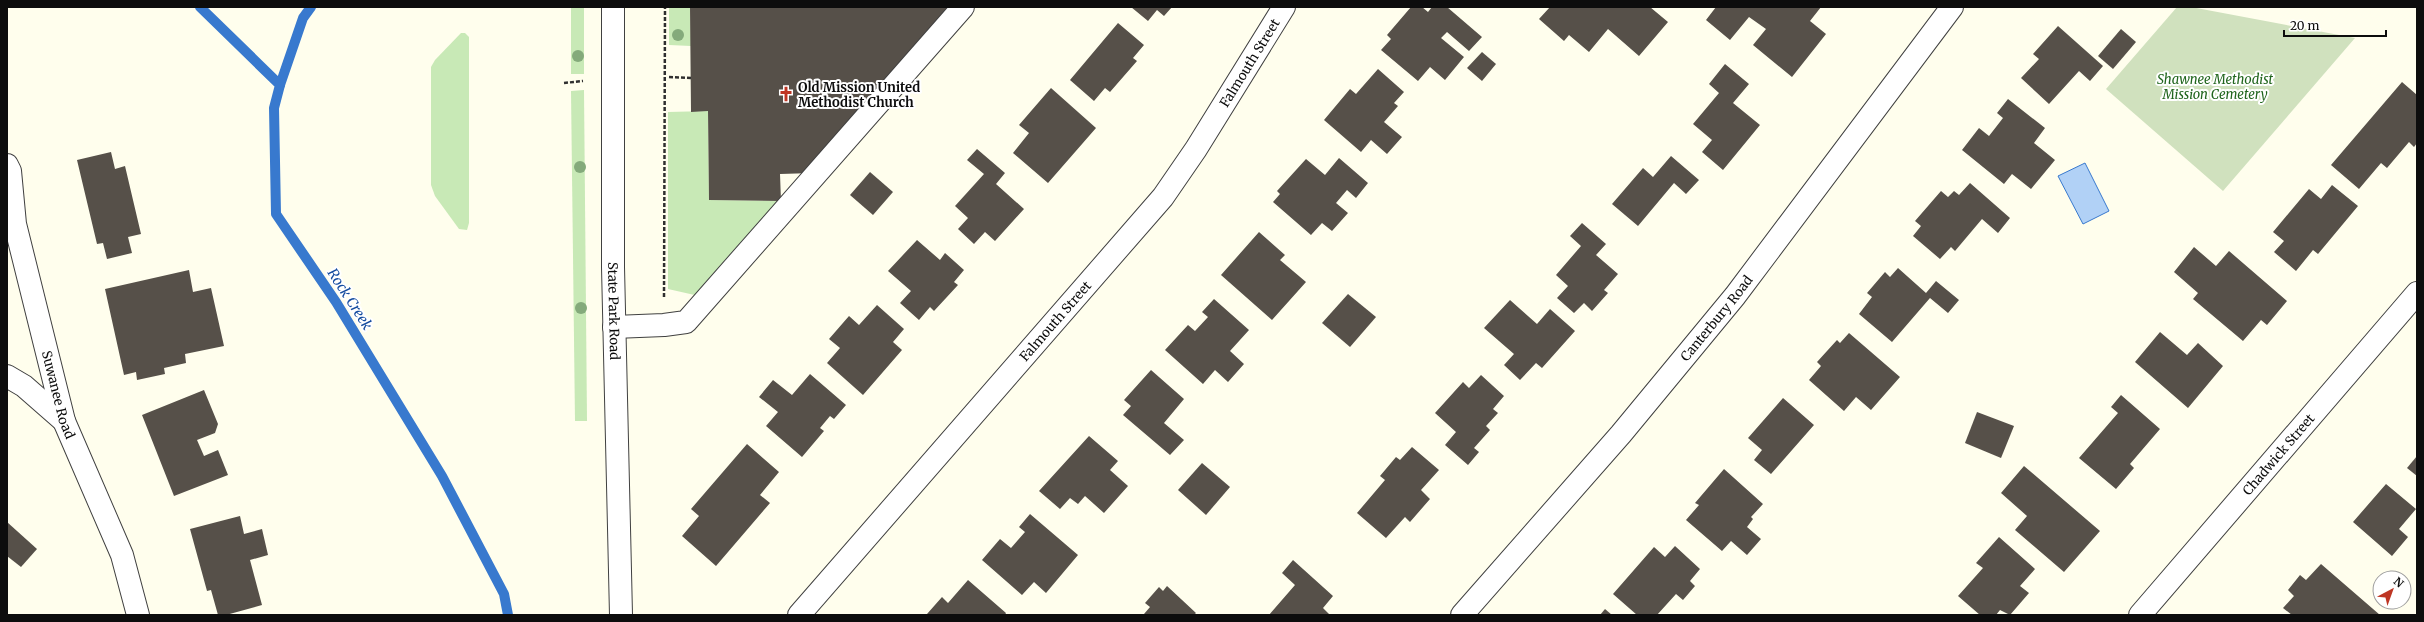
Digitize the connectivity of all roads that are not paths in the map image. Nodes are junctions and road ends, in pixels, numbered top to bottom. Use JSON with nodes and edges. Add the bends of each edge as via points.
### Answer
{"nodes":[{"id":1,"x":613,"y":7,"type":"edge"},
{"id":2,"x":963,"y":7,"type":"edge"},
{"id":3,"x":1284,"y":7,"type":"edge"},
{"id":4,"x":1952,"y":7,"type":"edge"},
{"id":5,"x":7,"y":165,"type":"edge"},
{"id":6,"x":11,"y":231,"type":"edge"},
{"id":7,"x":2417,"y":293,"type":"edge"},
{"id":8,"x":614,"y":327,"type":"junction"},
{"id":9,"x":7,"y":376,"type":"edge"},
{"id":10,"x":64,"y":421,"type":"junction"},
{"id":11,"x":138,"y":615,"type":"edge"},
{"id":12,"x":621,"y":615,"type":"edge"},
{"id":13,"x":799,"y":615,"type":"edge"},
{"id":14,"x":1462,"y":615,"type":"edge"},
{"id":15,"x":2140,"y":615,"type":"edge"}],
"edges":[{"from":1,"to":8,"type":"street","name":"State Park Road"},
{"from":2,"to":8,"type":"street","via":[[686,322]]},
{"from":3,"to":13,"type":"street","name":"Falmouth Street","via":[[1196,149],[1163,197]]},
{"from":4,"to":14,"type":"street","name":"Canterbury Road","via":[[1735,296],[1621,434]]},
{"from":5,"to":6,"type":"street","name":"Suwanee Road","via":[[10,171]]},
{"from":6,"to":10,"type":"street","name":"Suwanee Road"},
{"from":7,"to":15,"type":"street","name":"Chadwick Street"},
{"from":8,"to":12,"type":"street","name":"State Park Road"},
{"from":9,"to":10,"type":"street","via":[[24,386]]},
{"from":10,"to":11,"type":"street","name":"Suwanee Road","via":[[122,555]]}]}
